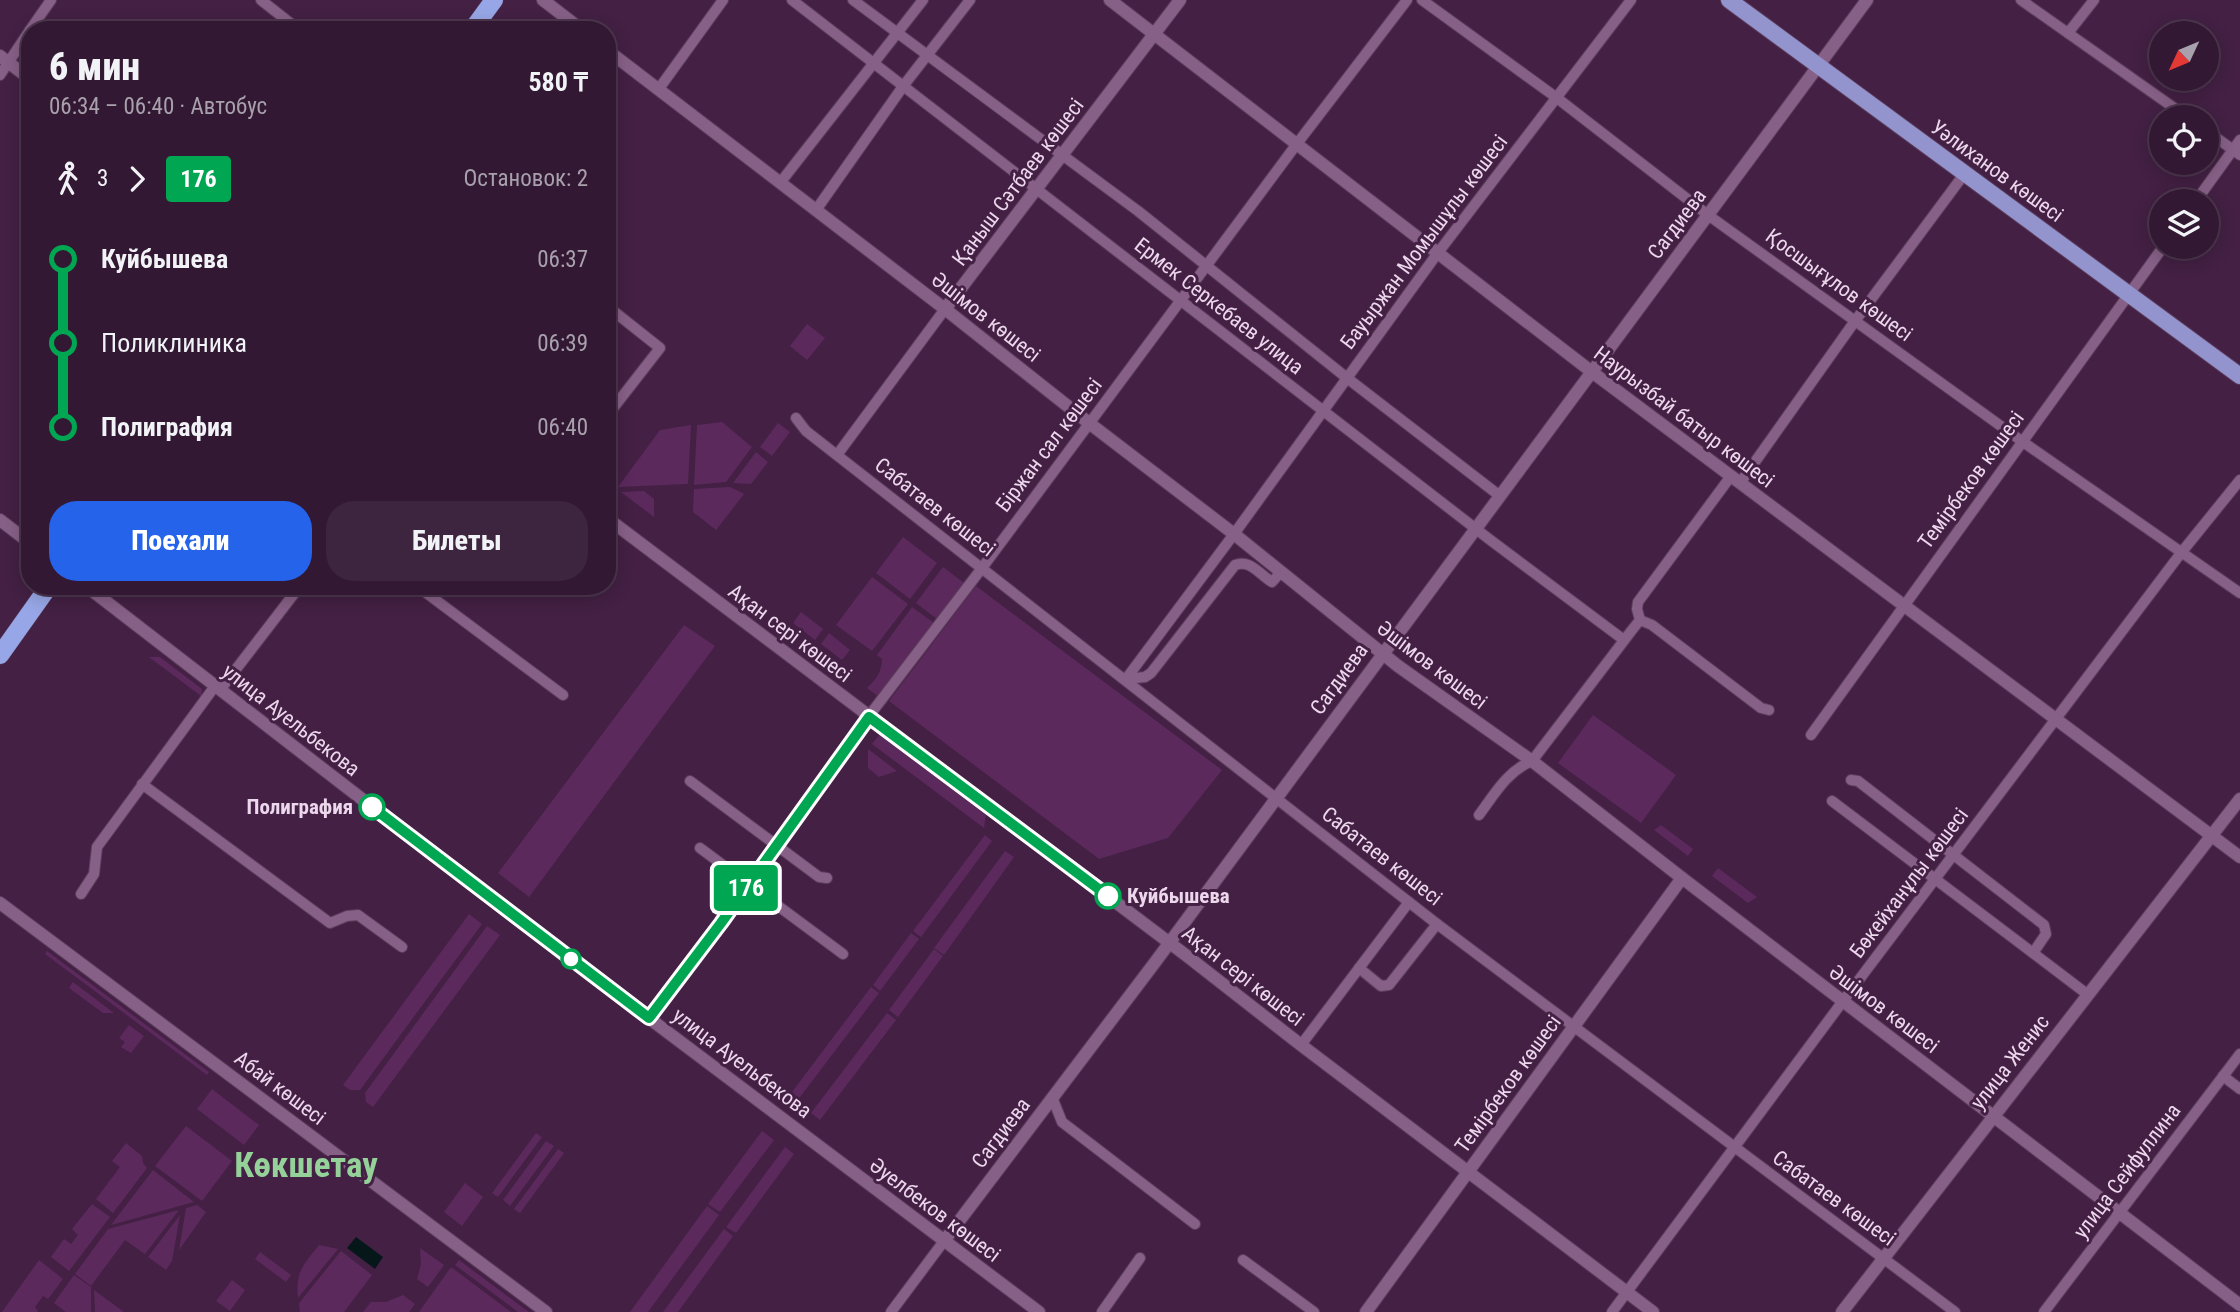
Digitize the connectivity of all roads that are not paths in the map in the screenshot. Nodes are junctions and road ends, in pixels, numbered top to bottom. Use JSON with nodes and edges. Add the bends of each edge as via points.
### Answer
{"nodes":[{"id":1,"x":51,"y":0,"type":"edge"},
{"id":2,"x":261,"y":0,"type":"edge"},
{"id":3,"x":494,"y":0,"type":"edge"},
{"id":4,"x":543,"y":0,"type":"edge"},
{"id":5,"x":723,"y":0,"type":"edge"},
{"id":6,"x":792,"y":0,"type":"edge"},
{"id":7,"x":853,"y":0,"type":"edge"},
{"id":8,"x":923,"y":0,"type":"edge"},
{"id":9,"x":970,"y":0,"type":"edge"},
{"id":10,"x":1110,"y":0,"type":"edge"},
{"id":11,"x":1180,"y":0,"type":"edge"},
{"id":12,"x":1408,"y":0,"type":"edge"},
{"id":13,"x":1422,"y":0,"type":"edge"},
{"id":14,"x":1631,"y":0,"type":"edge"},
{"id":15,"x":1729,"y":0,"type":"edge"},
{"id":16,"x":1867,"y":0,"type":"edge"},
{"id":17,"x":2021,"y":0,"type":"edge"},
{"id":18,"x":2094,"y":0,"type":"edge"},
{"id":19,"x":36,"y":21,"type":"edge"},
{"id":20,"x":288,"y":21,"type":"edge"},
{"id":21,"x":479,"y":21,"type":"edge"},
{"id":22,"x":570,"y":21,"type":"edge"},
{"id":23,"x":2068,"y":33,"type":"junction"},
{"id":24,"x":897,"y":34,"type":"junction"},
{"id":25,"x":1153,"y":35,"type":"junction"},
{"id":26,"x":21,"y":40,"type":"edge"},
{"id":27,"x":927,"y":55,"type":"junction"},
{"id":28,"x":616,"y":57,"type":"edge"},
{"id":29,"x":4,"y":60,"type":"edge"},
{"id":30,"x":875,"y":63,"type":"junction"},
{"id":31,"x":1818,"y":66,"type":"junction"},
{"id":32,"x":21,"y":72,"type":"edge"},
{"id":33,"x":0,"y":75,"type":"edge"},
{"id":34,"x":904,"y":85,"type":"junction"},
{"id":35,"x":659,"y":90,"type":"junction"},
{"id":36,"x":1557,"y":98,"type":"junction"},
{"id":37,"x":2170,"y":105,"type":"edge"},
{"id":38,"x":2219,"y":140,"type":"edge"},
{"id":39,"x":2240,"y":140,"type":"edge"},
{"id":40,"x":1296,"y":145,"type":"junction"},
{"id":41,"x":2236,"y":153,"type":"edge"},
{"id":42,"x":1062,"y":156,"type":"junction"},
{"id":43,"x":1965,"y":173,"type":"junction"},
{"id":44,"x":780,"y":183,"type":"junction"},
{"id":45,"x":2206,"y":189,"type":"edge"},
{"id":46,"x":1036,"y":190,"type":"junction"},
{"id":47,"x":816,"y":210,"type":"junction"},
{"id":48,"x":1708,"y":215,"type":"junction"},
{"id":49,"x":1437,"y":254,"type":"junction"},
{"id":50,"x":2155,"y":259,"type":"edge"},
{"id":51,"x":1206,"y":267,"type":"junction"},
{"id":52,"x":2130,"y":294,"type":"junction"},
{"id":53,"x":1181,"y":300,"type":"junction"},
{"id":54,"x":945,"y":309,"type":"junction"},
{"id":55,"x":616,"y":313,"type":"edge"},
{"id":56,"x":1855,"y":321,"type":"junction"},
{"id":57,"x":1592,"y":372,"type":"junction"},
{"id":58,"x":2240,"y":376,"type":"edge"},
{"id":59,"x":1347,"y":379,"type":"junction"},
{"id":60,"x":616,"y":404,"type":"edge"},
{"id":61,"x":1324,"y":410,"type":"junction"},
{"id":62,"x":796,"y":418,"type":"dead end"},
{"id":63,"x":1089,"y":423,"type":"junction"},
{"id":64,"x":2023,"y":442,"type":"junction"},
{"id":65,"x":837,"y":454,"type":"junction"},
{"id":66,"x":1735,"y":480,"type":"junction"},
{"id":67,"x":2240,"y":480,"type":"edge"},
{"id":68,"x":1500,"y":496,"type":"junction"},
{"id":69,"x":0,"y":520,"type":"edge"},
{"id":70,"x":616,"y":525,"type":"edge"},
{"id":71,"x":1476,"y":528,"type":"junction"},
{"id":72,"x":1234,"y":534,"type":"junction"},
{"id":73,"x":21,"y":535,"type":"edge"},
{"id":74,"x":2181,"y":553,"type":"junction"},
{"id":75,"x":982,"y":568,"type":"junction"},
{"id":76,"x":1281,"y":572,"type":"junction"},
{"id":77,"x":2240,"y":593,"type":"edge"},
{"id":78,"x":43,"y":595,"type":"edge"},
{"id":79,"x":98,"y":595,"type":"edge"},
{"id":80,"x":293,"y":595,"type":"edge"},
{"id":81,"x":429,"y":595,"type":"edge"},
{"id":82,"x":1903,"y":606,"type":"junction"},
{"id":83,"x":1640,"y":620,"type":"junction"},
{"id":84,"x":1625,"y":640,"type":"junction"},
{"id":85,"x":1382,"y":653,"type":"junction"},
{"id":86,"x":0,"y":654,"type":"edge"},
{"id":87,"x":1126,"y":679,"type":"junction"},
{"id":88,"x":217,"y":688,"type":"junction"},
{"id":89,"x":563,"y":695,"type":"dead end"},
{"id":90,"x":1769,"y":710,"type":"dead end"},
{"id":91,"x":869,"y":717,"type":"junction"},
{"id":92,"x":2056,"y":721,"type":"junction"},
{"id":93,"x":1811,"y":735,"type":"dead end"},
{"id":94,"x":1532,"y":761,"type":"junction"},
{"id":95,"x":1851,"y":780,"type":"dead end"},
{"id":96,"x":690,"y":781,"type":"dead end"},
{"id":97,"x":142,"y":784,"type":"junction"},
{"id":98,"x":1277,"y":797,"type":"junction"},
{"id":99,"x":2240,"y":799,"type":"edge"},
{"id":100,"x":1832,"y":802,"type":"dead end"},
{"id":101,"x":1479,"y":815,"type":"dead end"},
{"id":102,"x":2211,"y":836,"type":"junction"},
{"id":103,"x":776,"y":846,"type":"junction"},
{"id":104,"x":700,"y":848,"type":"dead end"},
{"id":105,"x":1955,"y":855,"type":"junction"},
{"id":106,"x":2240,"y":857,"type":"edge"},
{"id":107,"x":827,"y":878,"type":"dead end"},
{"id":108,"x":1682,"y":878,"type":"junction"},
{"id":109,"x":1936,"y":879,"type":"junction"},
{"id":110,"x":750,"y":883,"type":"junction"},
{"id":111,"x":81,"y":894,"type":"dead end"},
{"id":112,"x":1409,"y":902,"type":"junction"},
{"id":113,"x":0,"y":903,"type":"edge"},
{"id":114,"x":1437,"y":924,"type":"junction"},
{"id":115,"x":1169,"y":942,"type":"junction"},
{"id":116,"x":402,"y":947,"type":"dead end"},
{"id":117,"x":2033,"y":953,"type":"junction"},
{"id":118,"x":843,"y":954,"type":"dead end"},
{"id":119,"x":1359,"y":968,"type":"junction"},
{"id":120,"x":2087,"y":994,"type":"junction"},
{"id":121,"x":1843,"y":1001,"type":"junction"},
{"id":122,"x":649,"y":1018,"type":"junction"},
{"id":123,"x":1574,"y":1027,"type":"junction"},
{"id":124,"x":1301,"y":1045,"type":"junction"},
{"id":125,"x":2240,"y":1054,"type":"edge"},
{"id":126,"x":2223,"y":1076,"type":"junction"},
{"id":127,"x":2240,"y":1090,"type":"edge"},
{"id":128,"x":1052,"y":1097,"type":"junction"},
{"id":129,"x":1992,"y":1116,"type":"junction"},
{"id":130,"x":809,"y":1137,"type":"joint"},
{"id":131,"x":1735,"y":1148,"type":"junction"},
{"id":132,"x":1468,"y":1172,"type":"junction"},
{"id":133,"x":2120,"y":1212,"type":"junction"},
{"id":134,"x":1195,"y":1224,"type":"dead end"},
{"id":135,"x":944,"y":1241,"type":"junction"},
{"id":136,"x":1140,"y":1258,"type":"dead end"},
{"id":137,"x":1883,"y":1258,"type":"junction"},
{"id":138,"x":1243,"y":1260,"type":"dead end"},
{"id":139,"x":1627,"y":1292,"type":"junction"},
{"id":140,"x":2240,"y":1304,"type":"edge"},
{"id":141,"x":546,"y":1312,"type":"edge"},
{"id":142,"x":891,"y":1312,"type":"edge"},
{"id":143,"x":1039,"y":1312,"type":"edge"},
{"id":144,"x":1102,"y":1312,"type":"edge"},
{"id":145,"x":1314,"y":1312,"type":"edge"},
{"id":146,"x":1366,"y":1312,"type":"edge"},
{"id":147,"x":1612,"y":1312,"type":"edge"},
{"id":148,"x":1653,"y":1312,"type":"edge"},
{"id":149,"x":1842,"y":1312,"type":"edge"},
{"id":150,"x":1955,"y":1312,"type":"edge"},
{"id":151,"x":2044,"y":1312,"type":"edge"}],
"edges":[{"from":1,"to":19,"type":"street"},
{"from":2,"to":20,"type":"street"},
{"from":3,"to":21,"type":"highway"},
{"from":4,"to":22,"type":"street"},
{"from":5,"to":35,"type":"street"},
{"from":6,"to":30,"type":"street","name":"Ермек Серкебаев улица"},
{"from":7,"to":24,"type":"street","name":"Ермек Серкебаев улица"},
{"from":8,"to":24,"type":"street"},
{"from":9,"to":27,"type":"street"},
{"from":10,"to":25,"type":"street","name":"Наурызбай батыр көшесі"},
{"from":11,"to":25,"type":"street","name":"Қаныш Сәтбаев көшесі"},
{"from":12,"to":40,"type":"street","name":"Біржан сал көшесі"},
{"from":13,"to":36,"type":"street","name":"Қосшығұлов көшесі"},
{"from":14,"to":36,"type":"street","name":"Бауыржан Момышұлы көшесі"},
{"from":15,"to":31,"type":"main road","name":"Уәлиханов көшесі"},
{"from":16,"to":31,"type":"street","name":"Сагдиева"},
{"from":17,"to":23,"type":"street"},
{"from":18,"to":23,"type":"street"},
{"from":23,"to":37,"type":"street"},
{"from":24,"to":27,"type":"street","name":"Ермек Серкебаев улица"},
{"from":24,"to":30,"type":"street"},
{"from":25,"to":40,"type":"street","name":"Наурызбай батыр көшесі"},
{"from":25,"to":42,"type":"street","name":"Қаныш Сәтбаев көшесі"},
{"from":26,"to":29,"type":"street"},
{"from":27,"to":34,"type":"street"},
{"from":27,"to":42,"type":"street","name":"Ермек Серкебаев улица"},
{"from":28,"to":35,"type":"street","name":"Әшімов көшесі"},
{"from":29,"to":32,"type":"street"},
{"from":29,"to":33,"type":"street"},
{"from":30,"to":34,"type":"street","name":"Ермек Серкебаев улица"},
{"from":30,"to":44,"type":"street"},
{"from":31,"to":43,"type":"main road","name":"Уәлиханов көшесі"},
{"from":31,"to":48,"type":"street","name":"Сагдиева"},
{"from":34,"to":46,"type":"street","name":"Ермек Серкебаев улица"},
{"from":34,"to":47,"type":"street"},
{"from":35,"to":44,"type":"street","name":"Әшімов көшесі"},
{"from":36,"to":48,"type":"street","name":"Қосшығұлов көшесі"},
{"from":36,"to":49,"type":"street","name":"Бауыржан Момышұлы көшесі"},
{"from":38,"to":41,"type":"street"},
{"from":39,"to":41,"type":"street"},
{"from":40,"to":49,"type":"street","name":"Наурызбай батыр көшесі"},
{"from":40,"to":51,"type":"street","name":"Біржан сал көшесі"},
{"from":41,"to":45,"type":"street"},
{"from":42,"to":46,"type":"street","name":"Қаныш Сәтбаев көшесі"},
{"from":42,"to":51,"type":"street","name":"Ермек Серкебаев улица"},
{"from":43,"to":52,"type":"main road","name":"Уәлиханов көшесі"},
{"from":43,"to":56,"type":"street"},
{"from":44,"to":47,"type":"street","name":"Әшімов көшесі"},
{"from":46,"to":53,"type":"street","name":"Ермек Серкебаев улица"},
{"from":46,"to":54,"type":"street","name":"Қаныш Сәтбаев көшесі"},
{"from":47,"to":54,"type":"street","name":"Әшімов көшесі"},
{"from":48,"to":56,"type":"street","name":"Қосшығұлов көшесі"},
{"from":48,"to":57,"type":"street","name":"Сагдиева"},
{"from":49,"to":57,"type":"street","name":"Наурызбай батыр көшесі"},
{"from":49,"to":59,"type":"street","name":"Бауыржан Момышұлы көшесі"},
{"from":50,"to":52,"type":"street","name":"Темірбеков көшесі"},
{"from":51,"to":53,"type":"street","name":"Біржан сал көшесі"},
{"from":51,"to":59,"type":"street","name":"Ермек Серкебаев улица"},
{"from":52,"to":58,"type":"main road","name":"Уәлиханов көшесі"},
{"from":52,"to":64,"type":"street","name":"Темірбеков көшесі"},
{"from":53,"to":61,"type":"street","name":"Ермек Серкебаев улица"},
{"from":53,"to":63,"type":"street","name":"Біржан сал көшесі"},
{"from":54,"to":63,"type":"street","name":"Әшімов көшесі"},
{"from":54,"to":65,"type":"street","name":"Қаныш Сәтбаев көшесі"},
{"from":55,"to":60,"type":"street","via":[[660,348]]},
{"from":56,"to":64,"type":"street","name":"Қосшығұлов көшесі"},
{"from":56,"to":66,"type":"street"},
{"from":57,"to":66,"type":"street","name":"Наурызбай батыр көшесі"},
{"from":57,"to":68,"type":"street","name":"Сагдиева"},
{"from":59,"to":61,"type":"street","name":"Бауыржан Момышұлы көшесі"},
{"from":59,"to":68,"type":"street","name":"Ермек Серкебаев улица"},
{"from":61,"to":71,"type":"street","name":"Ермек Серкебаев улица"},
{"from":61,"to":72,"type":"street","name":"Бауыржан Момышұлы көшесі"},
{"from":62,"to":65,"type":"street","name":"Сабатаев көшесі"},
{"from":63,"to":72,"type":"street","name":"Әшімов көшесі"},
{"from":63,"to":75,"type":"street","name":"Біржан сал көшесі"},
{"from":64,"to":74,"type":"street","name":"Қосшығұлов көшесі"},
{"from":64,"to":82,"type":"street","name":"Темірбеков көшесі"},
{"from":65,"to":75,"type":"street","name":"Сабатаев көшесі"},
{"from":66,"to":82,"type":"street","name":"Наурызбай батыр көшесі"},
{"from":66,"to":83,"type":"street","via":[[1638,602]]},
{"from":67,"to":74,"type":"street","name":"Бөкейханұлы көшесі"},
{"from":68,"to":71,"type":"street","name":"Сагдиева"},
{"from":69,"to":73,"type":"street"},
{"from":70,"to":91,"type":"street","name":"Ақан сері көшесі"},
{"from":71,"to":84,"type":"street","name":"Ермек Серкебаев улица"},
{"from":71,"to":85,"type":"street","name":"Сагдиева"},
{"from":72,"to":76,"type":"street","name":"Әшімов көшесі"},
{"from":72,"to":87,"type":"street","name":"Бауыржан Момышұлы көшесі"},
{"from":74,"to":77,"type":"street","name":"Қосшығұлов көшесі"},
{"from":74,"to":92,"type":"street","name":"Бөкейханұлы көшесі"},
{"from":75,"to":87,"type":"street","name":"Сабатаев көшесі"},
{"from":75,"to":91,"type":"street","name":"Біржан сал көшесі"},
{"from":76,"to":85,"type":"street","name":"Әшімов көшесі"},
{"from":76,"to":87,"type":"street","via":[[1272,582],[1248,564],[1234,565],[1151,673]]},
{"from":78,"to":86,"type":"highway"},
{"from":79,"to":88,"type":"street","name":"улица Ауельбекова"},
{"from":80,"to":88,"type":"street"},
{"from":81,"to":89,"type":"street"},
{"from":82,"to":92,"type":"street","name":"Наурызбай батыр көшесі"},
{"from":82,"to":93,"type":"street","name":"Темірбеков көшесі"},
{"from":83,"to":84,"type":"street"},
{"from":83,"to":90,"type":"street"},
{"from":84,"to":94,"type":"street"},
{"from":85,"to":94,"type":"street","name":"Әшімов көшесі"},
{"from":85,"to":98,"type":"street","name":"Сагдиева"},
{"from":87,"to":98,"type":"street","name":"Сабатаев көшесі"},
{"from":88,"to":97,"type":"street"},
{"from":88,"to":122,"type":"street","name":"улица Ауельбекова"},
{"from":91,"to":103,"type":"street","name":"Біржан сал көшесі"},
{"from":91,"to":115,"type":"street","name":"Ақан сері көшесі"},
{"from":92,"to":102,"type":"street","name":"Наурызбай батыр көшесі"},
{"from":92,"to":105,"type":"street","name":"Бөкейханұлы көшесі"},
{"from":94,"to":101,"type":"street","via":[[1510,775]]},
{"from":94,"to":108,"type":"street","name":"Әшімов көшесі"},
{"from":95,"to":105,"type":"street"},
{"from":96,"to":103,"type":"street"},
{"from":97,"to":111,"type":"street","via":[[97,847],[94,874]]},
{"from":97,"to":116,"type":"street","via":[[330,923],[358,915]]},
{"from":98,"to":112,"type":"street","name":"Сабатаев көшесі"},
{"from":98,"to":115,"type":"street","name":"Сагдиева"},
{"from":99,"to":102,"type":"street","name":"улица Женис"},
{"from":100,"to":109,"type":"street"},
{"from":102,"to":106,"type":"street","name":"Наурызбай батыр көшесі"},
{"from":102,"to":120,"type":"street","name":"улица Женис"},
{"from":103,"to":107,"type":"street"},
{"from":103,"to":110,"type":"street","name":"Біржан сал көшесі"},
{"from":104,"to":110,"type":"street"},
{"from":105,"to":109,"type":"street","name":"Бөкейханұлы көшесі"},
{"from":105,"to":117,"type":"street","via":[[2044,925],[2046,934]]},
{"from":108,"to":121,"type":"street","name":"Әшімов көшесі"},
{"from":108,"to":123,"type":"street","name":"Темірбеков көшесі"},
{"from":109,"to":117,"type":"street"},
{"from":109,"to":121,"type":"street","name":"Бөкейханұлы көшесі"},
{"from":110,"to":118,"type":"street"},
{"from":110,"to":122,"type":"street","name":"Біржан сал көшесі"},
{"from":112,"to":114,"type":"street","name":"Сабатаев көшесі"},
{"from":112,"to":119,"type":"street"},
{"from":113,"to":141,"type":"street","name":"Абай көшесі"},
{"from":114,"to":119,"type":"street","via":[[1390,985],[1381,986]]},
{"from":114,"to":123,"type":"street","name":"Сабатаев көшесі"},
{"from":115,"to":124,"type":"street","name":"Ақан сері көшесі"},
{"from":115,"to":128,"type":"street","name":"Сагдиева"},
{"from":117,"to":120,"type":"street"},
{"from":119,"to":124,"type":"street"},
{"from":120,"to":129,"type":"street","name":"улица Женис"},
{"from":121,"to":129,"type":"street","name":"Әшімов көшесі"},
{"from":121,"to":131,"type":"street","name":"Бөкейханұлы көшесі"},
{"from":122,"to":130,"type":"street","name":"улица Ауельбекова"},
{"from":123,"to":131,"type":"street","name":"Сабатаев көшесі"},
{"from":123,"to":132,"type":"street","name":"Темірбеков көшесі"},
{"from":124,"to":132,"type":"street","name":"Ақан сері көшесі"},
{"from":125,"to":126,"type":"street","name":"улица Сейфуллина"},
{"from":126,"to":127,"type":"street"},
{"from":126,"to":133,"type":"street","name":"улица Сейфуллина"},
{"from":128,"to":134,"type":"street","via":[[1062,1122]]},
{"from":128,"to":135,"type":"street","name":"Сагдиева"},
{"from":129,"to":133,"type":"street","name":"Әшімов көшесі"},
{"from":129,"to":137,"type":"street","name":"улица Женис"},
{"from":130,"to":135,"type":"street","name":"Әуелбеков көшесі"},
{"from":131,"to":137,"type":"street","name":"Сабатаев көшесі"},
{"from":131,"to":139,"type":"street","name":"Бөкейханұлы көшесі"},
{"from":132,"to":139,"type":"street","name":"Ақан сері көшесі"},
{"from":132,"to":146,"type":"street","name":"Темірбеков көшесі"},
{"from":133,"to":140,"type":"street","name":"Әшімов көшесі"},
{"from":133,"to":151,"type":"street","name":"улица Сейфуллина"},
{"from":135,"to":142,"type":"street","name":"Сагдиева"},
{"from":135,"to":143,"type":"street","name":"Әуелбеков көшесі"},
{"from":136,"to":144,"type":"street"},
{"from":137,"to":149,"type":"street","name":"улица Женис"},
{"from":137,"to":150,"type":"street","name":"Сабатаев көшесі"},
{"from":138,"to":145,"type":"street"},
{"from":139,"to":147,"type":"street","name":"Бөкейханұлы көшесі"},
{"from":139,"to":148,"type":"street","name":"Ақан сері көшесі"}]}
